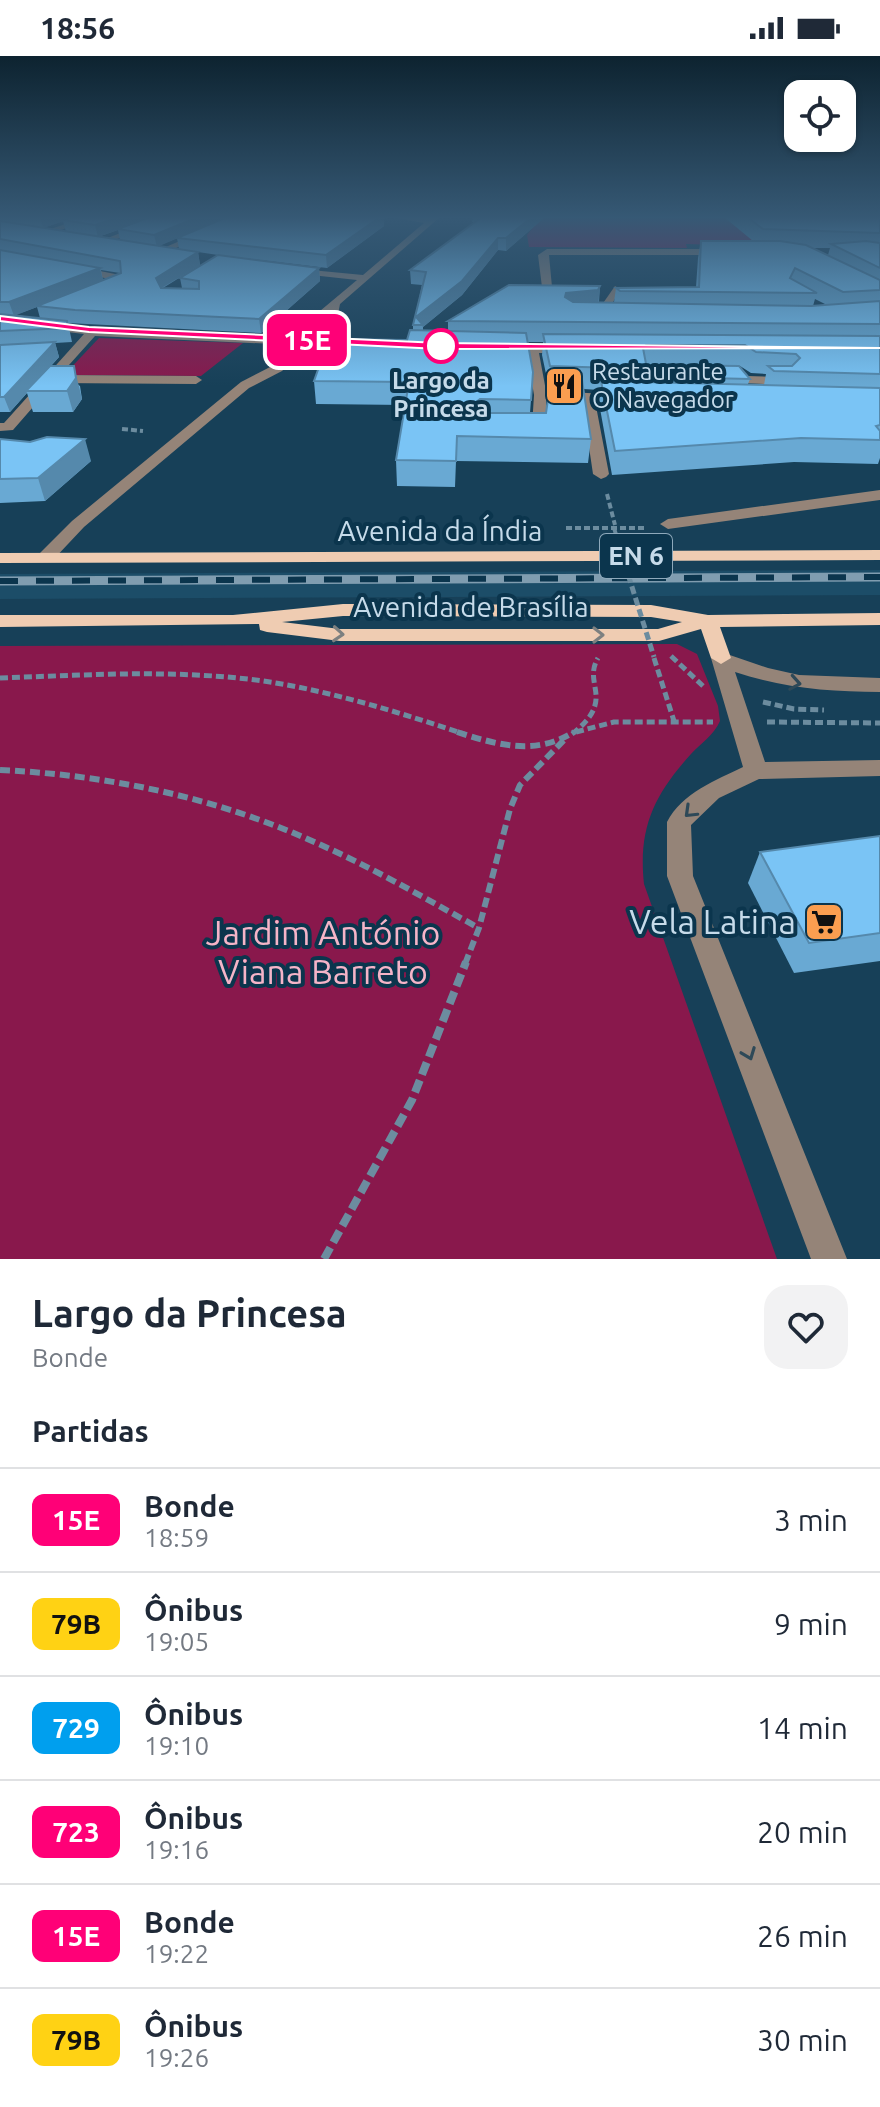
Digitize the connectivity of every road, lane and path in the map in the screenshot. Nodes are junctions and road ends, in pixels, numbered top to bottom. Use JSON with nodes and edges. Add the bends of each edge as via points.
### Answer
{"nodes":[{"id":1,"x":97,"y":273,"type":"edge"},
{"id":2,"x":324,"y":273,"type":"edge"},
{"id":3,"x":373,"y":273,"type":"edge"},
{"id":4,"x":545,"y":273,"type":"edge"},
{"id":5,"x":368,"y":278,"type":"junction"},
{"id":6,"x":547,"y":287,"type":"edge"},
{"id":7,"x":615,"y":289,"type":"edge"},
{"id":8,"x":90,"y":293,"type":"edge"},
{"id":9,"x":336,"y":306,"type":"junction"},
{"id":10,"x":45,"y":311,"type":"edge"},
{"id":11,"x":586,"y":315,"type":"edge"},
{"id":12,"x":615,"y":316,"type":"junction"},
{"id":13,"x":631,"y":317,"type":"edge"},
{"id":14,"x":6,"y":323,"type":"edge"},
{"id":15,"x":92,"y":332,"type":"junction"},
{"id":16,"x":287,"y":341,"type":"junction"},
{"id":17,"x":306,"y":342,"type":"junction"},
{"id":18,"x":364,"y":346,"type":"edge"},
{"id":19,"x":491,"y":349,"type":"edge"},
{"id":20,"x":532,"y":349,"type":"junction"},
{"id":21,"x":579,"y":349,"type":"edge"},
{"id":22,"x":267,"y":356,"type":"dead end"},
{"id":23,"x":256,"y":365,"type":"dead end"},
{"id":24,"x":709,"y":372,"type":"edge"},
{"id":25,"x":48,"y":379,"type":"junction"},
{"id":26,"x":196,"y":380,"type":"dead end"},
{"id":27,"x":786,"y":381,"type":"edge"},
{"id":28,"x":245,"y":385,"type":"junction"},
{"id":29,"x":540,"y":395,"type":"junction"},
{"id":30,"x":588,"y":396,"type":"junction"},
{"id":31,"x":655,"y":399,"type":"junction"},
{"id":32,"x":671,"y":399,"type":"edge"},
{"id":33,"x":764,"y":399,"type":"edge"},
{"id":34,"x":4,"y":427,"type":"edge"},
{"id":35,"x":122,"y":429,"type":"dead end"},
{"id":36,"x":509,"y":430,"type":"edge"},
{"id":37,"x":143,"y":431,"type":"dead end"},
{"id":38,"x":601,"y":474,"type":"joint"},
{"id":39,"x":880,"y":495,"type":"edge"},
{"id":40,"x":615,"y":526,"type":"junction"},
{"id":41,"x":660,"y":526,"type":"junction"},
{"id":42,"x":880,"y":555,"type":"edge"},
{"id":43,"x":46,"y":557,"type":"junction"},
{"id":44,"x":0,"y":558,"type":"edge"},
{"id":45,"x":880,"y":619,"type":"edge"},
{"id":46,"x":0,"y":621,"type":"edge"},
{"id":47,"x":708,"y":621,"type":"junction"},
{"id":48,"x":646,"y":654,"type":"dead end"},
{"id":49,"x":604,"y":656,"type":"dead end"},
{"id":50,"x":721,"y":658,"type":"junction"},
{"id":51,"x":0,"y":678,"type":"edge"},
{"id":52,"x":880,"y":685,"type":"edge"},
{"id":53,"x":731,"y":693,"type":"junction"},
{"id":54,"x":839,"y":710,"type":"dead end"},
{"id":55,"x":674,"y":722,"type":"junction"},
{"id":56,"x":739,"y":722,"type":"junction"},
{"id":57,"x":880,"y":723,"type":"edge"},
{"id":58,"x":571,"y":734,"type":"junction"},
{"id":59,"x":880,"y":768,"type":"edge"},
{"id":60,"x":0,"y":770,"type":"edge"},
{"id":61,"x":756,"y":771,"type":"junction"},
{"id":62,"x":479,"y":928,"type":"junction"},
{"id":63,"x":324,"y":1259,"type":"edge"},
{"id":64,"x":829,"y":1259,"type":"edge"}],
"edges":[{"from":1,"to":8,"type":"street","via":[[120,281]]},
{"from":2,"to":5,"type":"street"},
{"from":3,"to":5,"type":"street"},
{"from":4,"to":6,"type":"street"},
{"from":5,"to":9,"type":"street"},
{"from":7,"to":12,"type":"street","via":[[604,309]]},
{"from":9,"to":16,"type":"street"},
{"from":9,"to":17,"type":"street","via":[[332,319]]},
{"from":10,"to":14,"type":"street"},
{"from":11,"to":12,"type":"street"},
{"from":12,"to":13,"type":"street"},
{"from":14,"to":15,"type":"street"},
{"from":15,"to":16,"type":"street"},
{"from":15,"to":25,"type":"street","via":[[67,351]]},
{"from":16,"to":17,"type":"street"},
{"from":16,"to":22,"type":"street"},
{"from":17,"to":18,"type":"street"},
{"from":17,"to":28,"type":"street","via":[[278,368]]},
{"from":19,"to":20,"type":"street"},
{"from":20,"to":21,"type":"street"},
{"from":20,"to":29,"type":"street"},
{"from":23,"to":28,"type":"street"},
{"from":24,"to":31,"type":"street","via":[[647,372]]},
{"from":25,"to":26,"type":"street"},
{"from":25,"to":34,"type":"street"},
{"from":27,"to":33,"type":"street","via":[[744,376]]},
{"from":28,"to":43,"type":"street","via":[[78,524]]},
{"from":29,"to":30,"type":"street"},
{"from":29,"to":36,"type":"street","via":[[539,431]]},
{"from":30,"to":31,"type":"street"},
{"from":30,"to":38,"type":"street"},
{"from":31,"to":32,"type":"street"},
{"from":35,"to":37,"type":"path"},
{"from":38,"to":40,"type":"path"},
{"from":39,"to":41,"type":"street"},
{"from":40,"to":40,"type":"path","via":[[565,525],[566,528]]},
{"from":40,"to":41,"type":"path"},
{"from":40,"to":41,"type":"path"},
{"from":40,"to":55,"type":"path","bridge":true},
{"from":42,"to":43,"type":"main road","name":"Avenida da Índia","number":"EN 6"},
{"from":43,"to":44,"type":"main road","name":"Avenida da Índia","number":"EN 6"},
{"from":45,"to":47,"type":"main road","name":"Avenida de Brasília"},
{"from":46,"to":47,"type":"main road","name":"Avenida de Brasília","via":[[233,621],[340,635],[659,635]]},
{"from":47,"to":50,"type":"main road"},
{"from":48,"to":53,"type":"path","via":[[679,659],[696,683]]},
{"from":49,"to":58,"type":"path","via":[[593,665],[598,699]]},
{"from":50,"to":52,"type":"street","one_way":true,"via":[[806,685]]},
{"from":50,"to":53,"type":"street"},
{"from":51,"to":58,"type":"path","via":[[141,675],[260,681],[306,689],[502,746],[529,749]]},
{"from":53,"to":54,"type":"path","via":[[794,709]]},
{"from":53,"to":56,"type":"street"},
{"from":55,"to":56,"type":"path"},
{"from":55,"to":58,"type":"path","via":[[614,722]]},
{"from":56,"to":57,"type":"path"},
{"from":56,"to":61,"type":"street"},
{"from":58,"to":62,"type":"path","via":[[520,785]]},
{"from":59,"to":61,"type":"street"},
{"from":60,"to":62,"type":"path","via":[[34,770],[161,790],[286,829]]},
{"from":61,"to":64,"type":"street","one_way":true,"via":[[711,792],[679,822],[680,876]]},
{"from":62,"to":63,"type":"path","via":[[412,1100]]}]}
